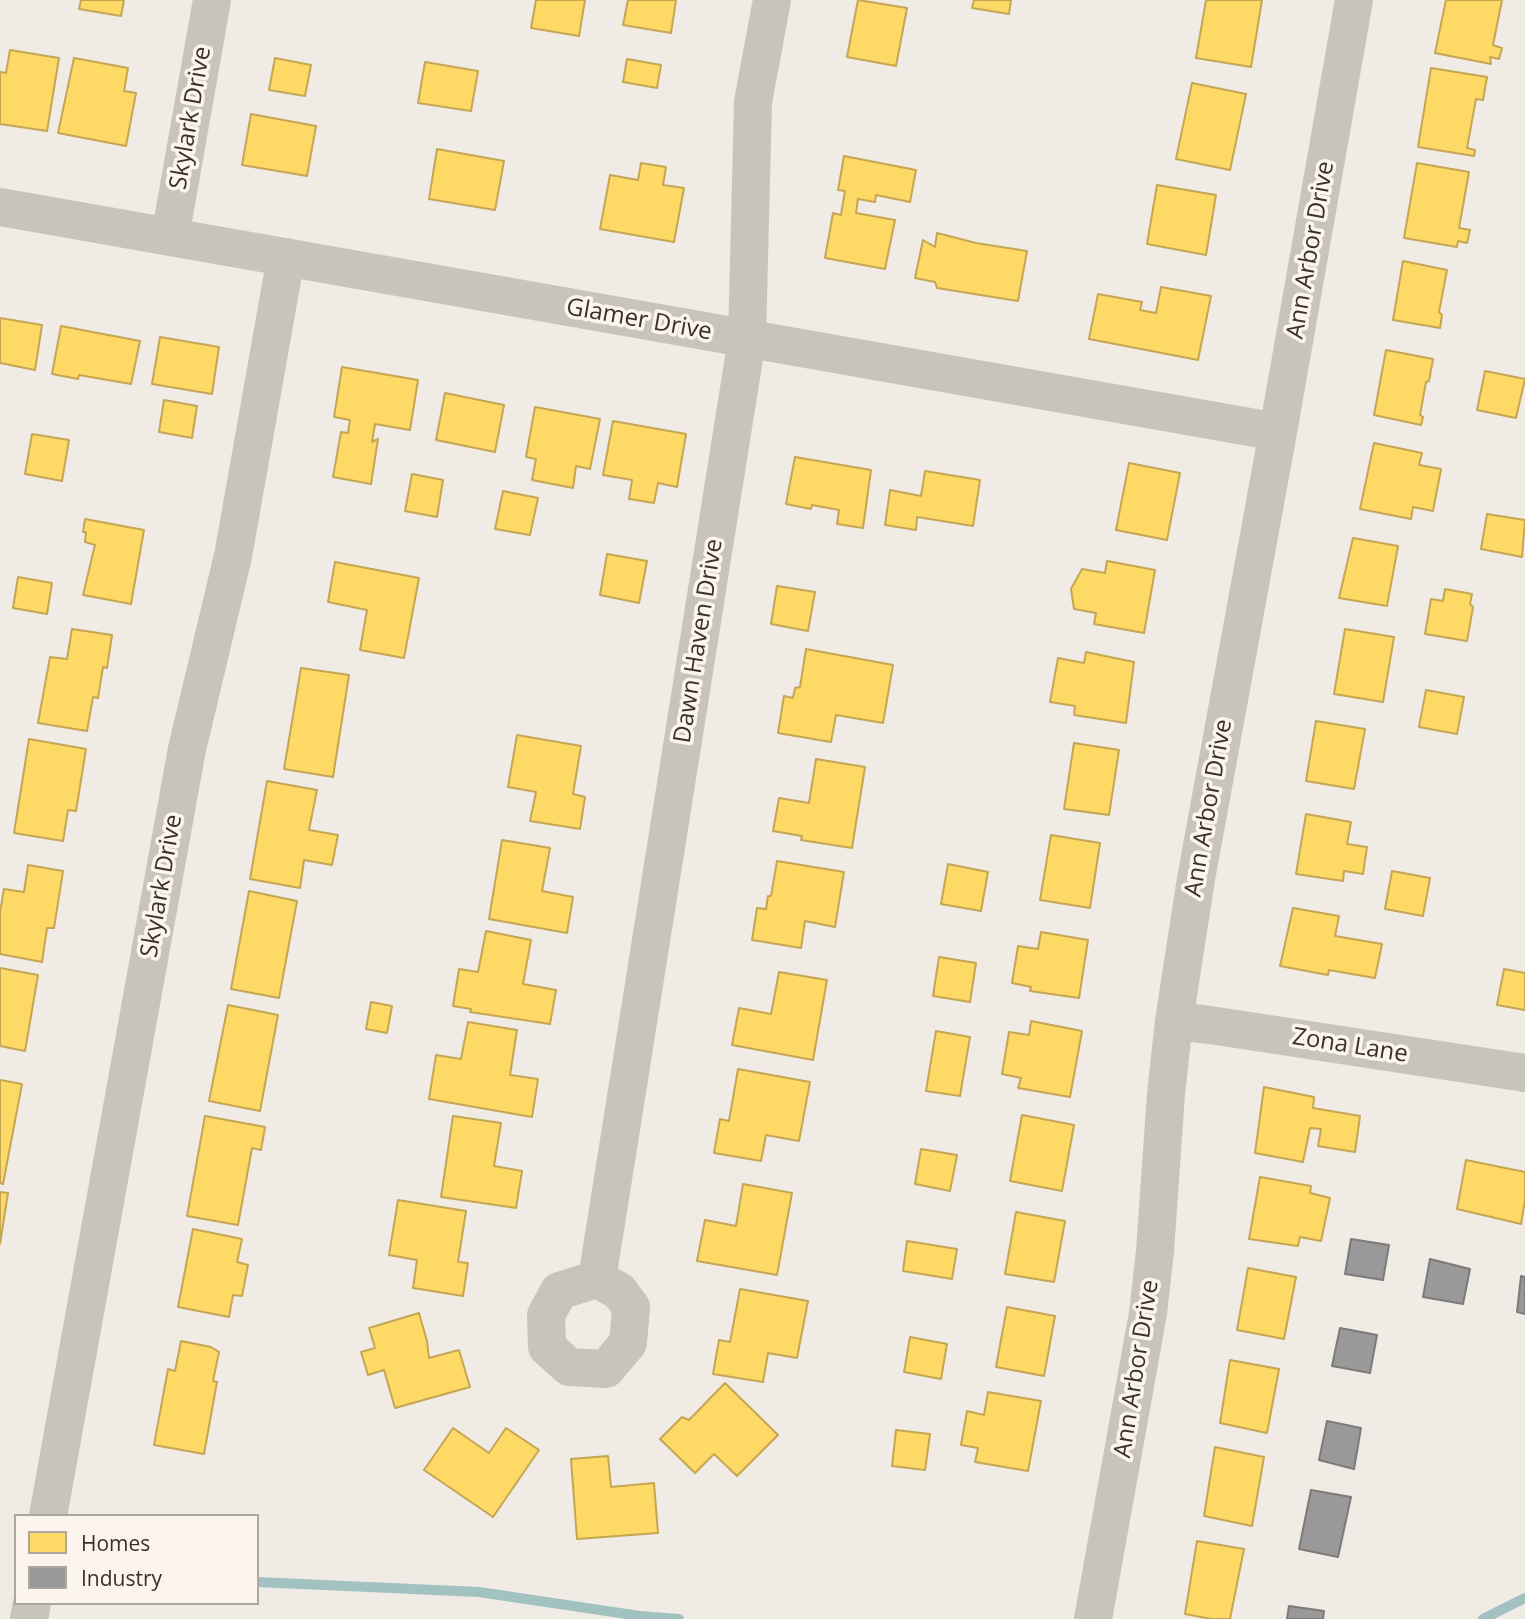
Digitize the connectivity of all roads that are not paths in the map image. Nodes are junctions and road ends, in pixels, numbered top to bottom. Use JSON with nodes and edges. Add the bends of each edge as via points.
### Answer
{"nodes":[{"id":1,"x":212,"y":0,"type":"edge"},
{"id":2,"x":772,"y":0,"type":"edge"},
{"id":3,"x":1354,"y":0,"type":"edge"},
{"id":4,"x":0,"y":207,"type":"edge"},
{"id":5,"x":170,"y":237,"type":"junction"},
{"id":6,"x":286,"y":257,"type":"junction"},
{"id":7,"x":747,"y":339,"type":"junction"},
{"id":8,"x":1278,"y":432,"type":"junction"},
{"id":9,"x":1174,"y":1021,"type":"junction"},
{"id":10,"x":1525,"y":1073,"type":"edge"},
{"id":11,"x":597,"y":1279,"type":"dead end"},
{"id":12,"x":48,"y":1514,"type":"edge"},
{"id":13,"x":1093,"y":1619,"type":"edge"}],
"edges":[{"from":1,"to":5,"type":"street","name":"Skylark Drive"},
{"from":2,"to":7,"type":"street","name":"Dawn Haven Drive","via":[[753,102]]},
{"from":3,"to":8,"type":"street","name":"Ann Arbor Drive"},
{"from":4,"to":5,"type":"street","name":"Glamer Drive"},
{"from":5,"to":6,"type":"street","name":"Glamer Drive"},
{"from":6,"to":7,"type":"street","name":"Glamer Drive"},
{"from":6,"to":12,"type":"street","name":"Skylark Drive","via":[[233,556],[187,749]]},
{"from":7,"to":8,"type":"street","name":"Glamer Drive"},
{"from":7,"to":11,"type":"street","name":"Dawn Haven Drive"},
{"from":8,"to":9,"type":"street","name":"Ann Arbor Drive"},
{"from":9,"to":10,"type":"street","name":"Zona Lane"},
{"from":9,"to":13,"type":"street","name":"Ann Arbor Drive","via":[[1148,1313]]}]}
